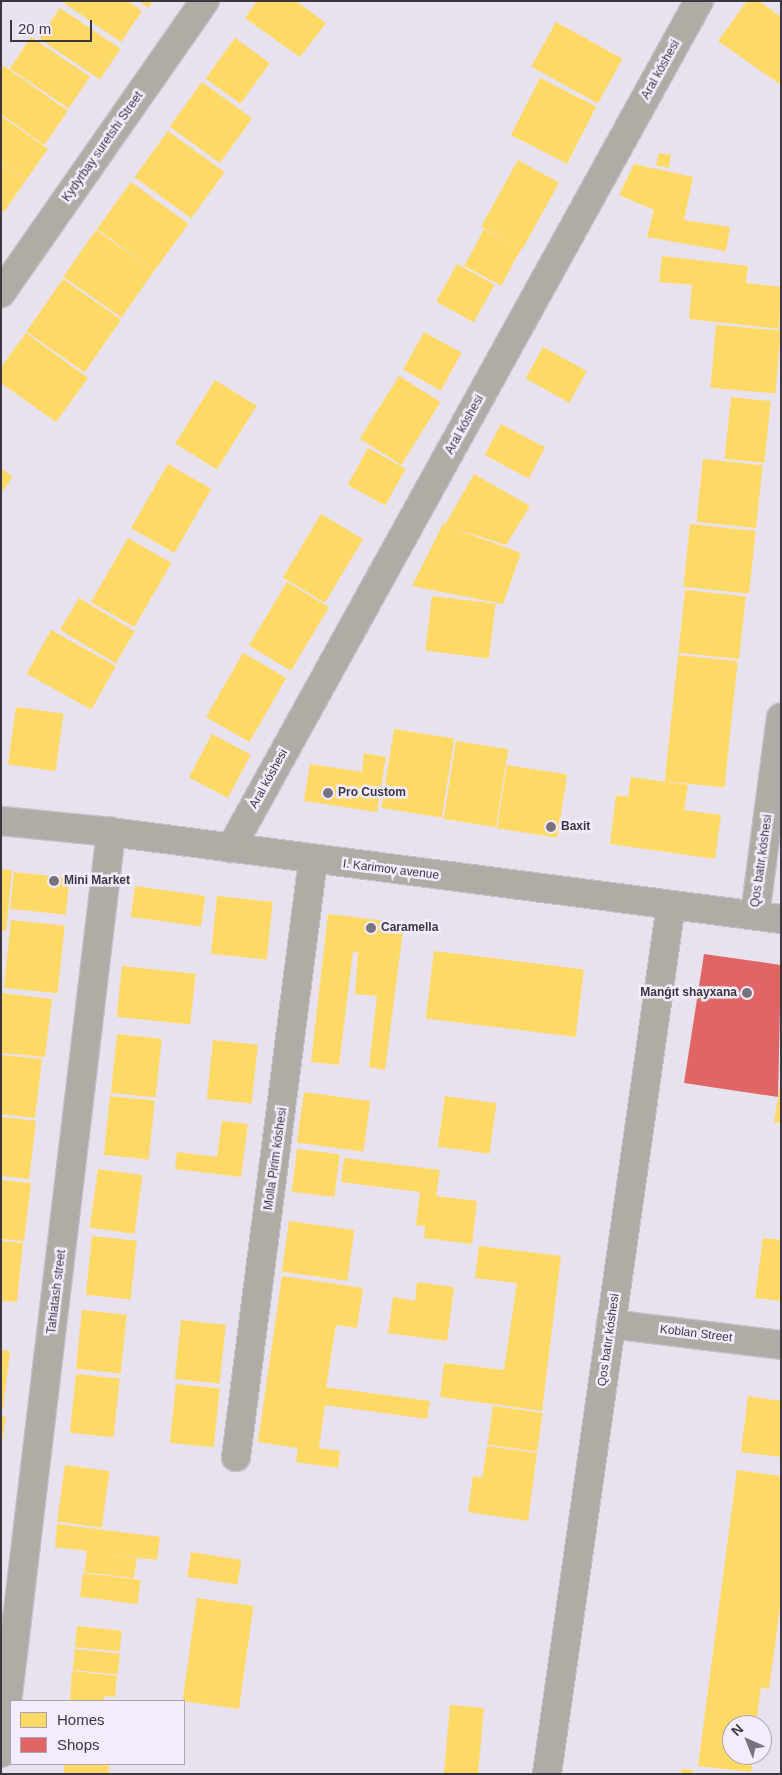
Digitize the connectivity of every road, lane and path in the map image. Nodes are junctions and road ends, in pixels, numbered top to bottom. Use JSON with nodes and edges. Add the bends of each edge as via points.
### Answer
{"nodes":[{"id":1,"x":205,"y":1,"type":"edge"},
{"id":2,"x":699,"y":1,"type":"edge"},
{"id":3,"x":1,"y":293,"type":"edge"},
{"id":4,"x":781,"y":718,"type":"edge"},
{"id":5,"x":1,"y":821,"type":"edge"},
{"id":6,"x":111,"y":832,"type":"junction"},
{"id":7,"x":231,"y":848,"type":"junction"},
{"id":8,"x":313,"y":860,"type":"junction"},
{"id":9,"x":671,"y":905,"type":"junction"},
{"id":10,"x":768,"y":917,"type":"edge"},
{"id":11,"x":611,"y":1324,"type":"junction"},
{"id":12,"x":781,"y":1345,"type":"edge"},
{"id":13,"x":236,"y":1457,"type":"dead end"},
{"id":14,"x":1,"y":1753,"type":"edge"},
{"id":15,"x":547,"y":1774,"type":"edge"}],
"edges":[{"from":1,"to":3,"type":"street","name":"Kydyrbay suretshi Street"},
{"from":2,"to":7,"type":"street","name":"Aral kóshesi"},
{"from":4,"to":10,"type":"street","name":"Qos batır kóshesi"},
{"from":5,"to":6,"type":"street","name":"I. Karimov avenue"},
{"from":6,"to":7,"type":"street","name":"I. Karimov avenue"},
{"from":6,"to":14,"type":"street","name":"Tahiatash street"},
{"from":7,"to":8,"type":"street","name":"I. Karimov avenue"},
{"from":8,"to":9,"type":"street","name":"I. Karimov avenue"},
{"from":8,"to":13,"type":"street","name":"Molla Pirim kóshesi"},
{"from":9,"to":10,"type":"street","name":"I. Karimov avenue"},
{"from":9,"to":11,"type":"street","name":"Qos batır kóshesi"},
{"from":11,"to":12,"type":"street","name":"Koblan Street"},
{"from":11,"to":15,"type":"street","name":"Qos batır kóshesi"}]}
